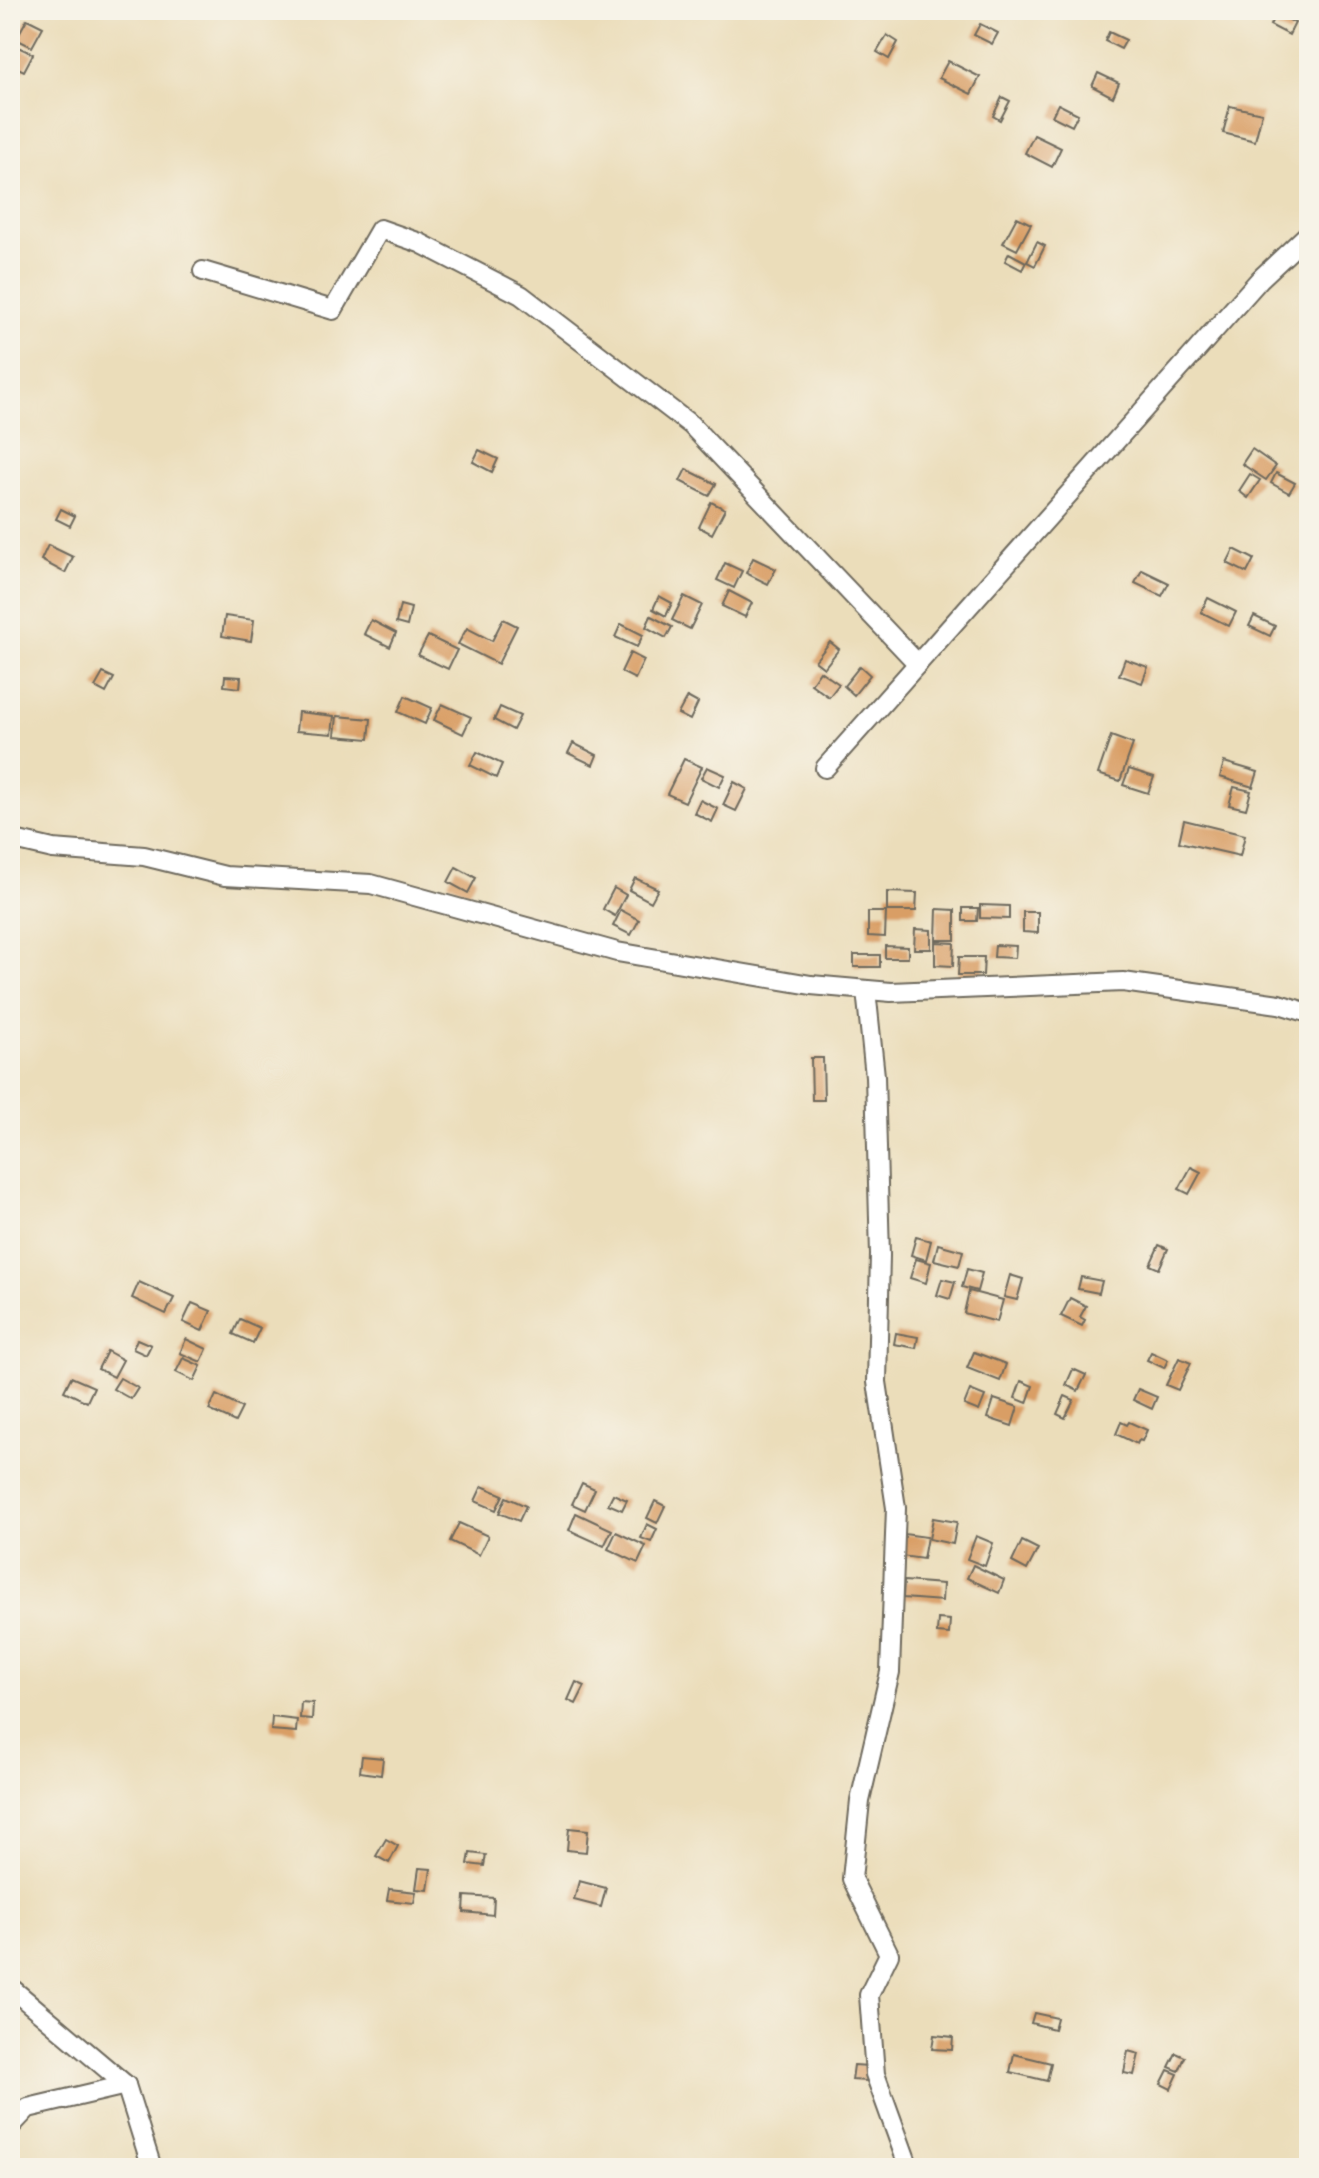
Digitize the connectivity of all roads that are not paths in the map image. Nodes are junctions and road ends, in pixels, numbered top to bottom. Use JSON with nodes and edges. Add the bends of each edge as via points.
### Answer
{"nodes":[{"id":1,"x":1309,"y":233,"type":"edge"},
{"id":2,"x":203,"y":271,"type":"dead end"},
{"id":3,"x":918,"y":664,"type":"junction"},
{"id":4,"x":825,"y":768,"type":"dead end"},
{"id":5,"x":10,"y":839,"type":"edge"},
{"id":6,"x":866,"y":990,"type":"junction"},
{"id":7,"x":1309,"y":1013,"type":"edge"},
{"id":8,"x":10,"y":1987,"type":"edge"},
{"id":9,"x":126,"y":2085,"type":"junction"},
{"id":10,"x":10,"y":2127,"type":"edge"},
{"id":11,"x":152,"y":2168,"type":"edge"},
{"id":12,"x":909,"y":2168,"type":"edge"}],
"edges":[{"from":1,"to":3,"type":"street","via":[[1260,279]]},
{"from":2,"to":3,"type":"street","via":[[333,310],[380,229],[420,243],[521,295],[691,425]]},
{"from":3,"to":4,"type":"street"},
{"from":5,"to":6,"type":"street","via":[[53,849],[144,856],[225,876],[371,884],[617,952]]},
{"from":6,"to":7,"type":"street","via":[[1123,982]]},
{"from":6,"to":12,"type":"street","via":[[875,1076],[880,1240],[877,1382],[896,1508],[890,1672],[860,1801],[852,1879],[889,1954],[869,1995],[875,2074]]},
{"from":8,"to":9,"type":"street"},
{"from":9,"to":10,"type":"street","via":[[28,2108]]},
{"from":9,"to":11,"type":"street"}]}
